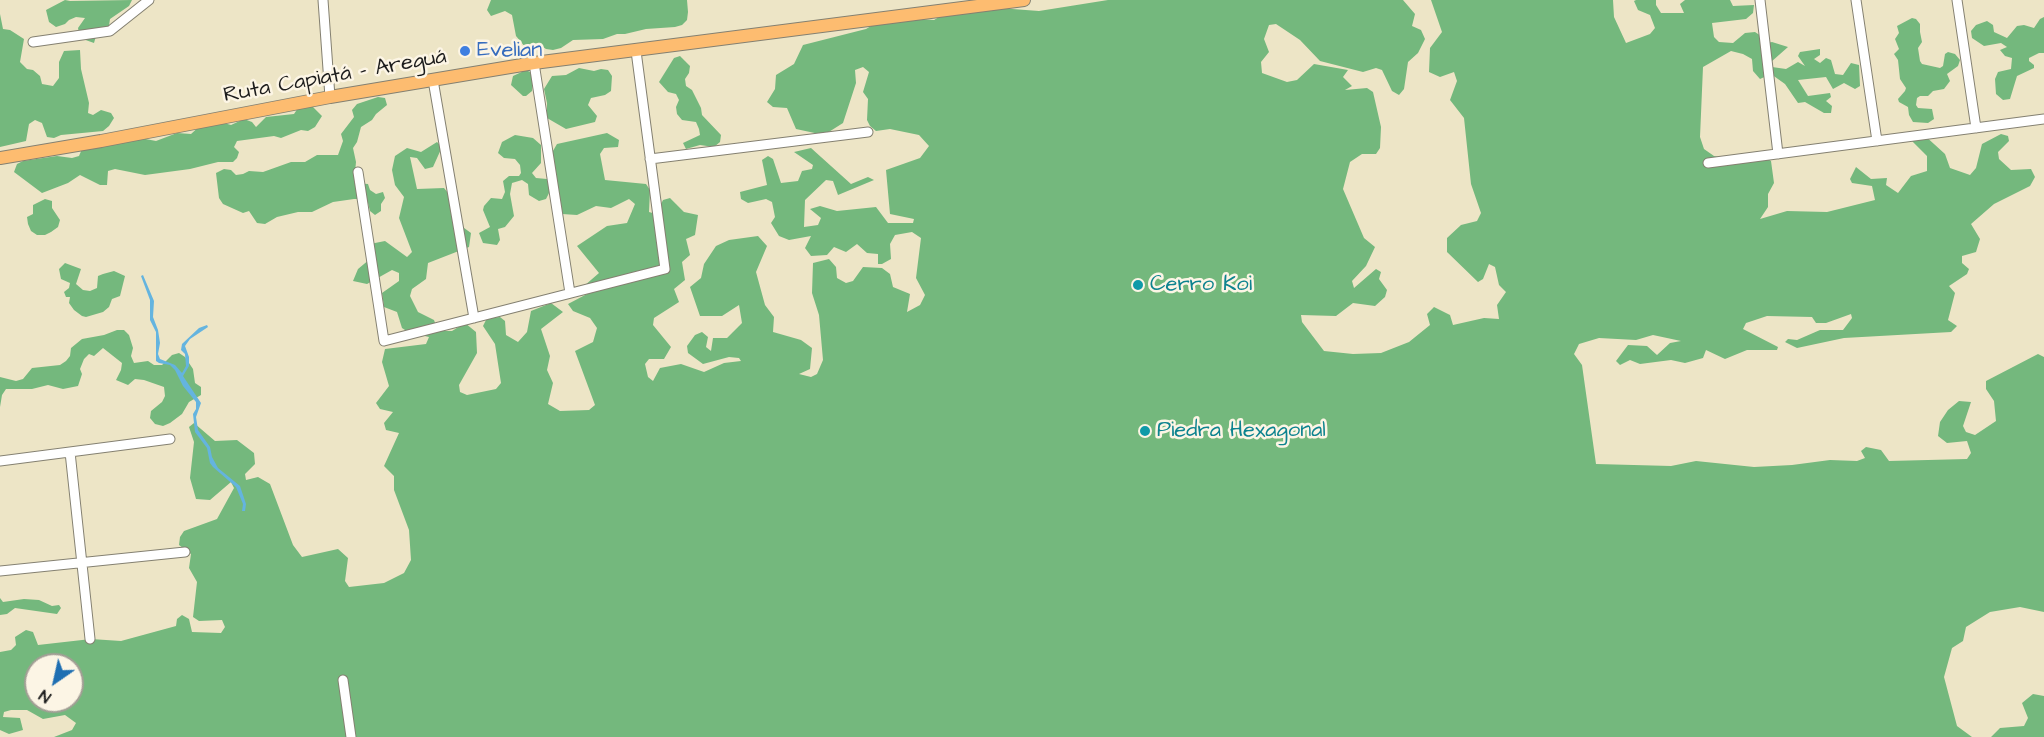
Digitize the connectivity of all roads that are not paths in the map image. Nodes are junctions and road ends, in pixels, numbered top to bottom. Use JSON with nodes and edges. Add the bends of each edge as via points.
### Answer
{"nodes":[{"id":1,"x":149,"y":0,"type":"edge"},
{"id":2,"x":323,"y":0,"type":"edge"},
{"id":3,"x":1024,"y":0,"type":"edge"},
{"id":4,"x":1760,"y":0,"type":"edge"},
{"id":5,"x":1856,"y":0,"type":"edge"},
{"id":6,"x":1957,"y":0,"type":"edge"},
{"id":7,"x":33,"y":42,"type":"dead end"},
{"id":8,"x":636,"y":51,"type":"junction"},
{"id":9,"x":534,"y":63,"type":"junction"},
{"id":10,"x":433,"y":80,"type":"junction"},
{"id":11,"x":330,"y":97,"type":"junction"},
{"id":12,"x":2044,"y":119,"type":"edge"},
{"id":13,"x":1976,"y":128,"type":"junction"},
{"id":14,"x":868,"y":132,"type":"dead end"},
{"id":15,"x":1877,"y":141,"type":"junction"},
{"id":16,"x":1778,"y":154,"type":"junction"},
{"id":17,"x":0,"y":158,"type":"edge"},
{"id":18,"x":650,"y":159,"type":"junction"},
{"id":19,"x":1708,"y":163,"type":"dead end"},
{"id":20,"x":358,"y":172,"type":"dead end"},
{"id":21,"x":570,"y":293,"type":"junction"},
{"id":22,"x":474,"y":318,"type":"junction"},
{"id":23,"x":170,"y":439,"type":"dead end"},
{"id":24,"x":70,"y":452,"type":"junction"},
{"id":25,"x":0,"y":461,"type":"edge"},
{"id":26,"x":185,"y":552,"type":"dead end"},
{"id":27,"x":82,"y":562,"type":"junction"},
{"id":28,"x":0,"y":571,"type":"edge"},
{"id":29,"x":90,"y":639,"type":"dead end"},
{"id":30,"x":343,"y":680,"type":"dead end"},
{"id":31,"x":351,"y":737,"type":"edge"}],
"edges":[{"from":1,"to":7,"type":"street","via":[[110,31]]},
{"from":2,"to":11,"type":"street"},
{"from":3,"to":8,"type":"main road","name":"Ruta Capiatá - Areguá"},
{"from":4,"to":16,"type":"street"},
{"from":5,"to":15,"type":"street"},
{"from":6,"to":13,"type":"street"},
{"from":8,"to":9,"type":"main road","name":"Ruta Capiatá - Areguá"},
{"from":8,"to":18,"type":"street"},
{"from":9,"to":10,"type":"main road","name":"Ruta Capiatá - Areguá"},
{"from":9,"to":21,"type":"street"},
{"from":10,"to":11,"type":"main road","name":"Ruta Capiatá - Areguá"},
{"from":10,"to":22,"type":"street"},
{"from":11,"to":17,"type":"main road","name":"Ruta Capiatá - Areguá"},
{"from":12,"to":13,"type":"street"},
{"from":13,"to":15,"type":"street"},
{"from":14,"to":18,"type":"street"},
{"from":15,"to":16,"type":"street"},
{"from":16,"to":19,"type":"street"},
{"from":18,"to":21,"type":"street","via":[[665,269]]},
{"from":20,"to":22,"type":"street","via":[[384,341]]},
{"from":21,"to":22,"type":"street"},
{"from":23,"to":24,"type":"street"},
{"from":24,"to":25,"type":"street"},
{"from":24,"to":27,"type":"street"},
{"from":26,"to":27,"type":"street"},
{"from":27,"to":28,"type":"street"},
{"from":27,"to":29,"type":"street"},
{"from":30,"to":31,"type":"street"}]}
